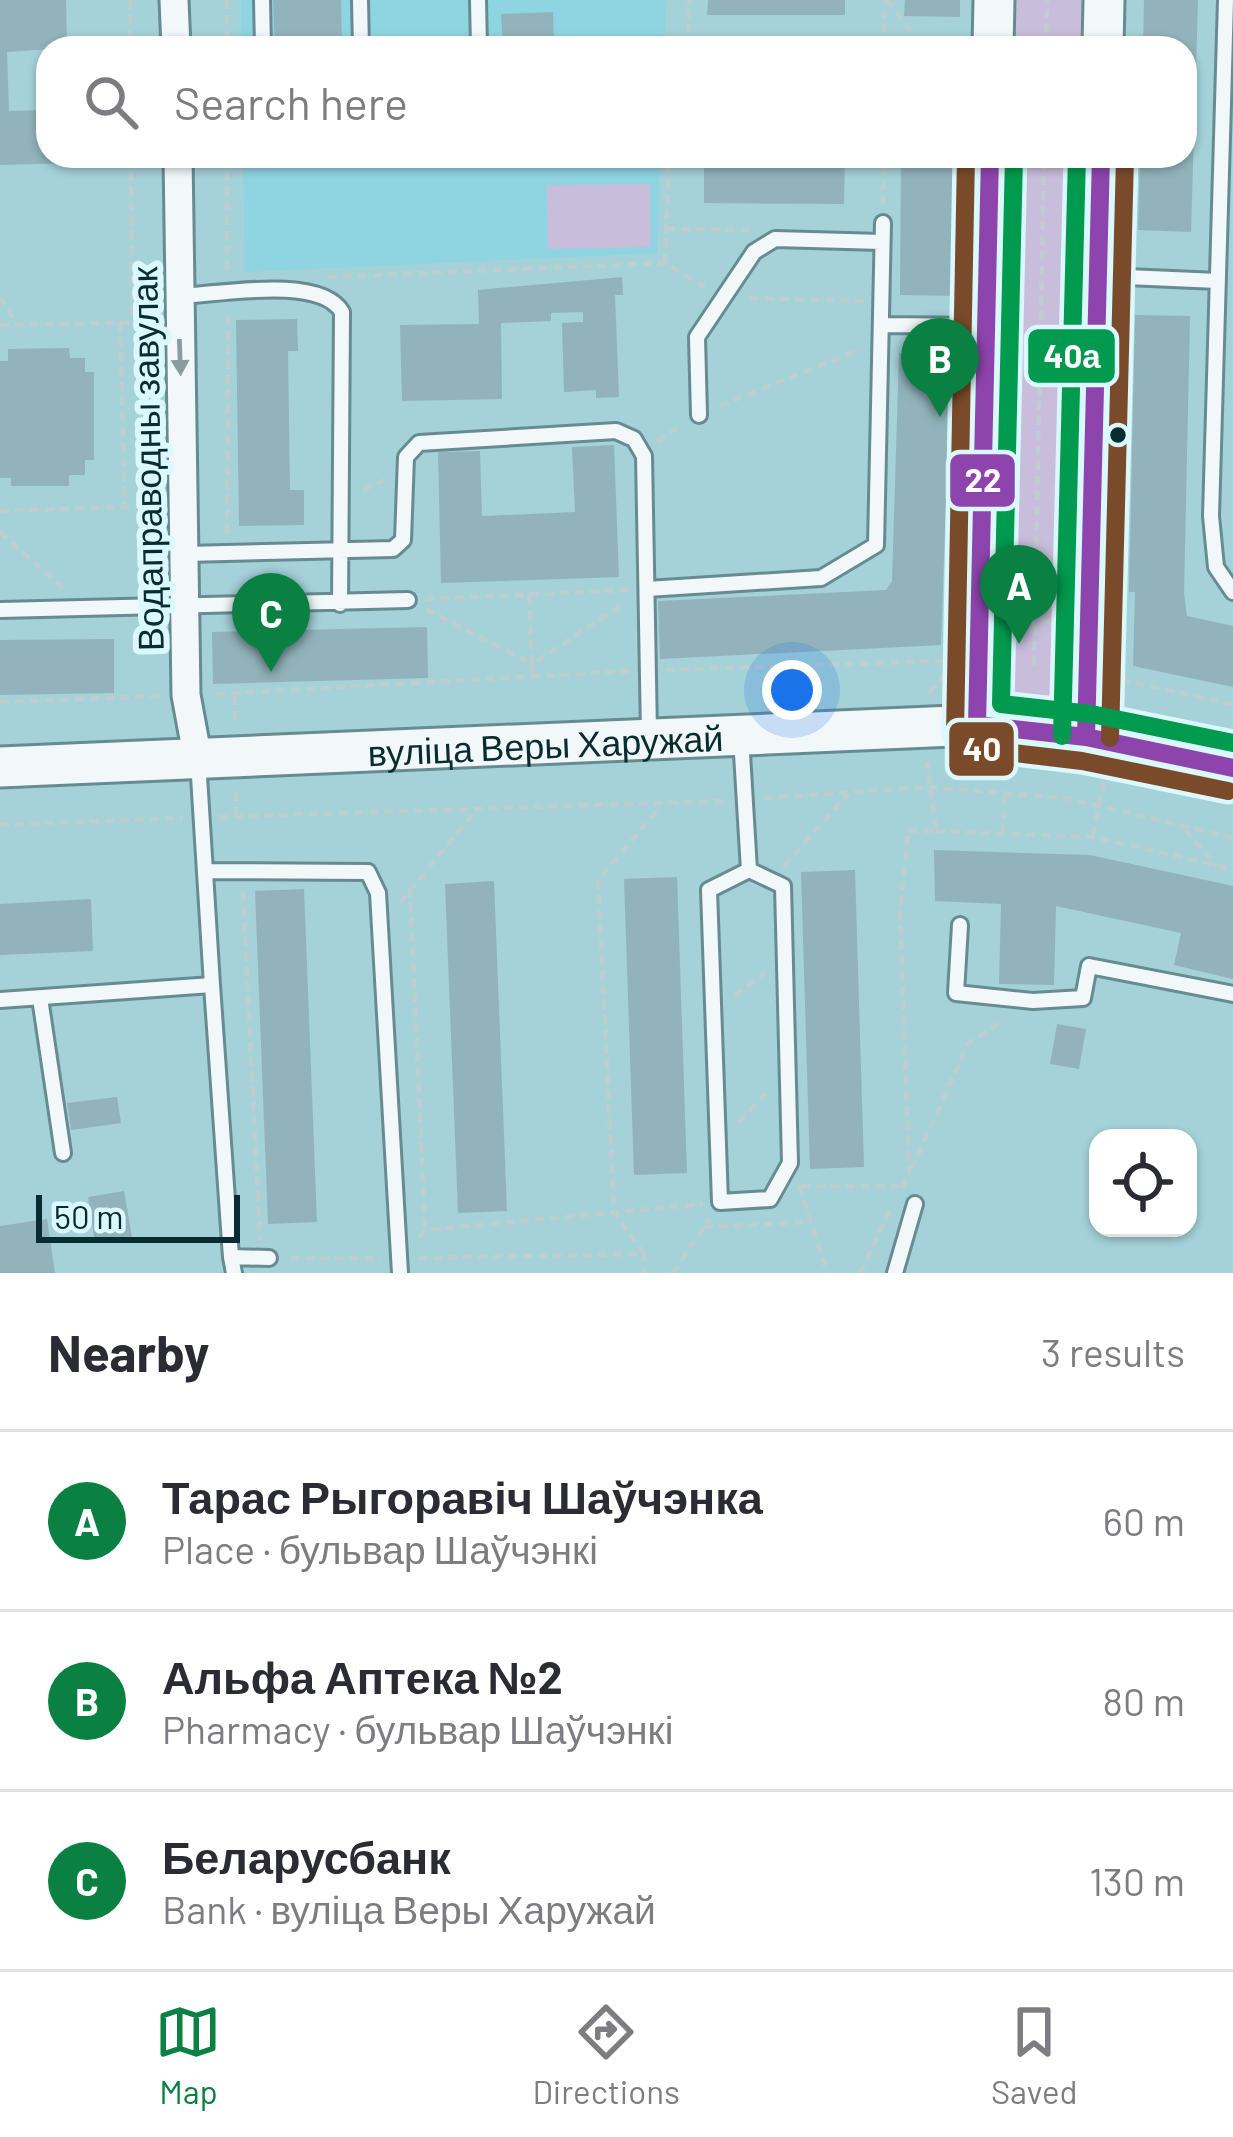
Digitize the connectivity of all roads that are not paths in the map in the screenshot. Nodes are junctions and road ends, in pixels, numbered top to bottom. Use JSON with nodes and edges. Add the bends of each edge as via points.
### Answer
{"nodes":[{"id":1,"x":174,"y":0,"type":"edge"},
{"id":2,"x":262,"y":0,"type":"edge"},
{"id":3,"x":360,"y":0,"type":"edge"},
{"id":4,"x":478,"y":0,"type":"edge"},
{"id":5,"x":994,"y":0,"type":"edge"},
{"id":6,"x":1104,"y":0,"type":"edge"},
{"id":7,"x":1226,"y":0,"type":"edge"},
{"id":8,"x":176,"y":36,"type":"edge"},
{"id":9,"x":263,"y":36,"type":"edge"},
{"id":10,"x":361,"y":36,"type":"edge"},
{"id":11,"x":479,"y":36,"type":"edge"},
{"id":12,"x":993,"y":36,"type":"edge"},
{"id":13,"x":1103,"y":36,"type":"edge"},
{"id":14,"x":178,"y":168,"type":"edge"},
{"id":15,"x":990,"y":168,"type":"edge"},
{"id":16,"x":1101,"y":168,"type":"edge"},
{"id":17,"x":883,"y":223,"type":"road end"},
{"id":18,"x":882,"y":242,"type":"junction"},
{"id":19,"x":1099,"y":275,"type":"junction"},
{"id":20,"x":1218,"y":281,"type":"junction"},
{"id":21,"x":178,"y":308,"type":"junction"},
{"id":22,"x":986,"y":326,"type":"junction"},
{"id":23,"x":882,"y":332,"type":"junction"},
{"id":24,"x":1226,"y":346,"type":"edge"},
{"id":25,"x":699,"y":415,"type":"road end"},
{"id":26,"x":342,"y":550,"type":"junction"},
{"id":27,"x":186,"y":554,"type":"junction"},
{"id":28,"x":647,"y":589,"type":"junction"},
{"id":29,"x":1233,"y":592,"type":"edge"},
{"id":30,"x":408,"y":600,"type":"road end"},
{"id":31,"x":340,"y":604,"type":"junction"},
{"id":32,"x":185,"y":609,"type":"junction"},
{"id":33,"x":0,"y":610,"type":"edge"},
{"id":34,"x":976,"y":725,"type":"junction"},
{"id":35,"x":740,"y":734,"type":"junction"},
{"id":36,"x":1087,"y":737,"type":"junction"},
{"id":37,"x":649,"y":738,"type":"junction"},
{"id":38,"x":198,"y":760,"type":"junction"},
{"id":39,"x":0,"y":767,"type":"edge"},
{"id":40,"x":1233,"y":768,"type":"edge"},
{"id":41,"x":748,"y":870,"type":"junction"},
{"id":42,"x":209,"y":872,"type":"junction"},
{"id":43,"x":960,"y":925,"type":"dead end"},
{"id":44,"x":212,"y":986,"type":"junction"},
{"id":45,"x":1233,"y":994,"type":"edge"},
{"id":46,"x":40,"y":998,"type":"junction"},
{"id":47,"x":0,"y":1000,"type":"edge"},
{"id":48,"x":63,"y":1153,"type":"dead end"},
{"id":49,"x":915,"y":1204,"type":"dead end"},
{"id":50,"x":269,"y":1258,"type":"dead end"},
{"id":51,"x":233,"y":1265,"type":"edge"},
{"id":52,"x":400,"y":1266,"type":"edge"},
{"id":53,"x":895,"y":1273,"type":"edge"}],
"edges":[{"from":1,"to":8,"type":"street"},
{"from":2,"to":9,"type":"lane"},
{"from":3,"to":10,"type":"lane"},
{"from":4,"to":11,"type":"lane"},
{"from":5,"to":12,"type":"main road"},
{"from":6,"to":13,"type":"main road"},
{"from":7,"to":20,"type":"lane"},
{"from":14,"to":21,"type":"street","name":"Водаправодны завулак"},
{"from":15,"to":22,"type":"main road"},
{"from":16,"to":19,"type":"main road"},
{"from":17,"to":18,"type":"lane"},
{"from":18,"to":23,"type":"lane"},
{"from":18,"to":25,"type":"lane","via":[[775,239],[754,252],[697,338]]},
{"from":19,"to":20,"type":"lane"},
{"from":19,"to":36,"type":"main road"},
{"from":20,"to":24,"type":"lane"},
{"from":21,"to":26,"type":"lane","via":[[228,294],[313,290],[334,299],[342,312]]},
{"from":21,"to":27,"type":"street","name":"Водаправодны завулак","one_way":true},
{"from":22,"to":23,"type":"lane"},
{"from":22,"to":34,"type":"main road"},
{"from":23,"to":28,"type":"lane","via":[[876,544],[821,578]]},
{"from":24,"to":29,"type":"lane","via":[[1211,516],[1216,567]]},
{"from":26,"to":27,"type":"lane"},
{"from":26,"to":28,"type":"lane","via":[[393,549],[403,540],[406,457],[434,438],[616,430],[640,451]]},
{"from":26,"to":31,"type":"lane"},
{"from":27,"to":32,"type":"street","name":"Водаправодны завулак"},
{"from":28,"to":37,"type":"lane"},
{"from":30,"to":31,"type":"lane"},
{"from":31,"to":32,"type":"lane"},
{"from":32,"to":33,"type":"lane"},
{"from":32,"to":38,"type":"street","name":"Водаправодны завулак","via":[[186,695]]},
{"from":34,"to":35,"type":"main road","name":"вуліца Веры Харужай"},
{"from":34,"to":36,"type":"main road","name":"вуліца Веры Харужай"},
{"from":35,"to":37,"type":"main road","name":"вуліца Веры Харужай"},
{"from":35,"to":41,"type":"lane"},
{"from":36,"to":40,"type":"main road","name":"вуліца Веры Харужай"},
{"from":37,"to":38,"type":"main road","name":"вуліца Веры Харужай"},
{"from":38,"to":39,"type":"main road","name":"вуліца Веры Харужай"},
{"from":38,"to":42,"type":"lane"},
{"from":41,"to":41,"type":"lane","via":[[783,886],[790,1163],[770,1199],[720,1202],[709,890]]},
{"from":42,"to":44,"type":"lane"},
{"from":42,"to":52,"type":"lane","via":[[368,872],[378,893]]},
{"from":43,"to":45,"type":"lane","via":[[956,993],[1083,998],[1089,966]]},
{"from":44,"to":46,"type":"lane"},
{"from":44,"to":51,"type":"lane"},
{"from":46,"to":47,"type":"lane"},
{"from":46,"to":48,"type":"lane"},
{"from":49,"to":53,"type":"lane"},
{"from":50,"to":51,"type":"lane"}]}
